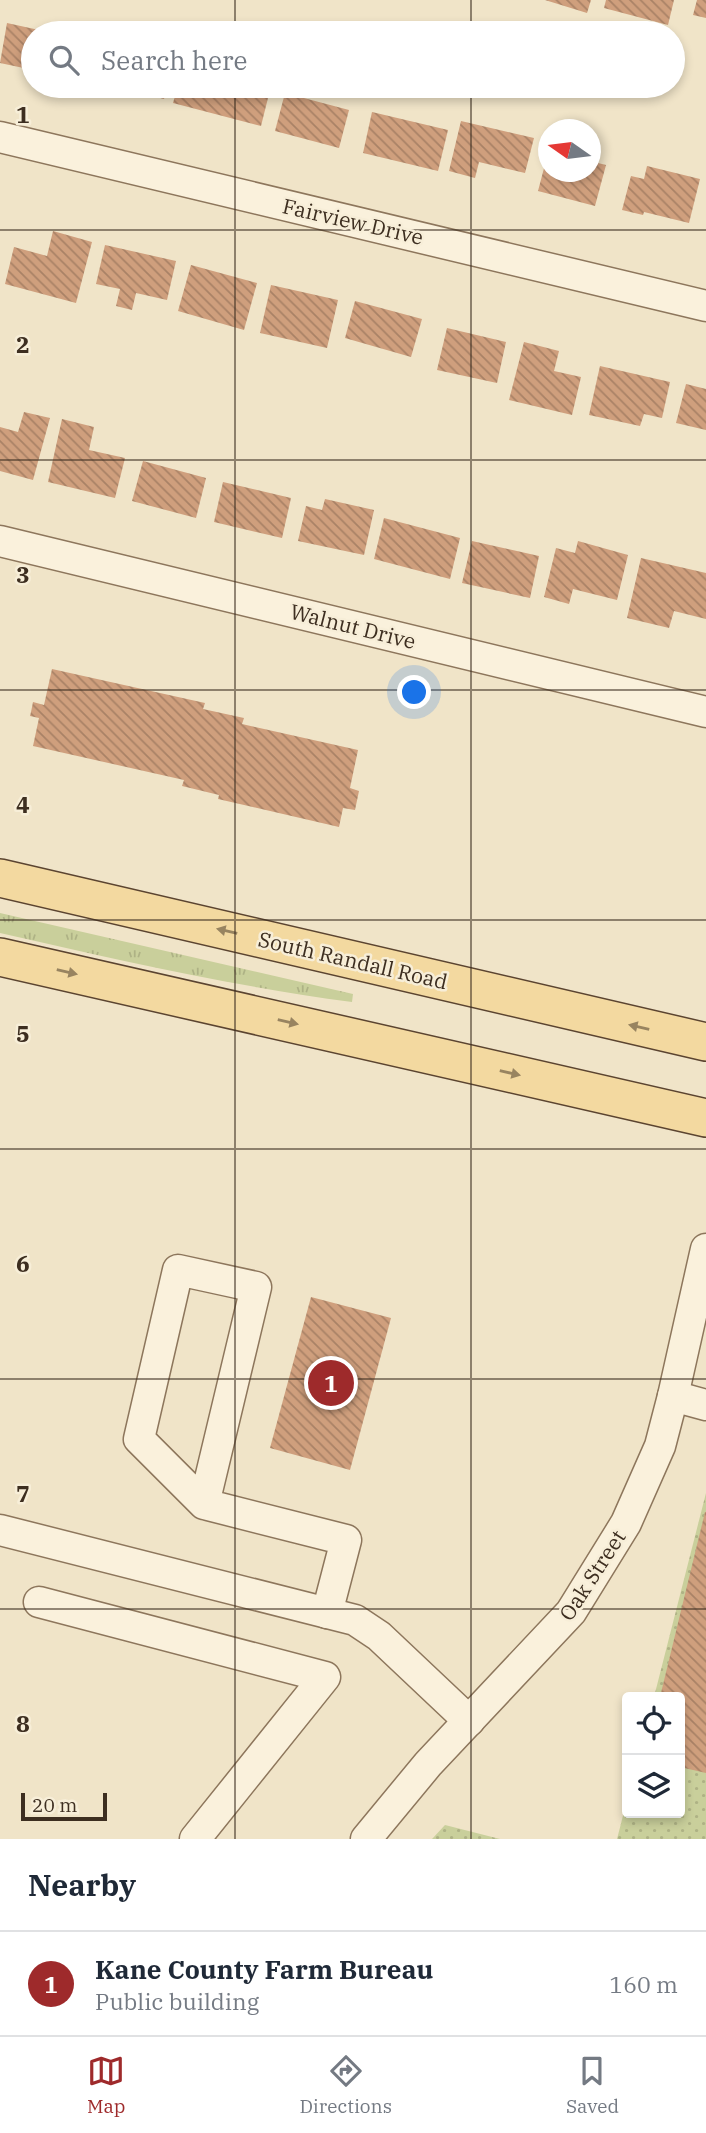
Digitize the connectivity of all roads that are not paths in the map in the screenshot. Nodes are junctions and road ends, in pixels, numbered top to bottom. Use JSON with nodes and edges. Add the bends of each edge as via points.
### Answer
{"nodes":[{"id":1,"x":0,"y":137,"type":"edge"},
{"id":2,"x":706,"y":306,"type":"edge"},
{"id":3,"x":0,"y":541,"type":"edge"},
{"id":4,"x":706,"y":712,"type":"edge"},
{"id":5,"x":0,"y":878,"type":"edge"},
{"id":6,"x":0,"y":957,"type":"edge"},
{"id":7,"x":706,"y":1042,"type":"edge"},
{"id":8,"x":706,"y":1118,"type":"edge"},
{"id":9,"x":706,"y":1249,"type":"edge"},
{"id":10,"x":673,"y":1396,"type":"junction"},
{"id":11,"x":706,"y":1405,"type":"edge"},
{"id":12,"x":204,"y":1504,"type":"junction"},
{"id":13,"x":0,"y":1530,"type":"edge"},
{"id":14,"x":39,"y":1602,"type":"dead end"},
{"id":15,"x":327,"y":1613,"type":"junction"},
{"id":16,"x":469,"y":1721,"type":"junction"},
{"id":17,"x":195,"y":1839,"type":"edge"},
{"id":18,"x":366,"y":1839,"type":"edge"}],
"edges":[{"from":1,"to":2,"type":"street","name":"Fairview Drive"},
{"from":3,"to":4,"type":"street","name":"Walnut Drive"},
{"from":7,"to":5,"type":"main road","name":"South Randall Road","one_way":true},
{"from":6,"to":8,"type":"main road","one_way":true},
{"from":9,"to":10,"type":"street","name":"Oak Street"},
{"from":10,"to":11,"type":"street"},
{"from":10,"to":16,"type":"street","name":"Oak Street","via":[[660,1446],[626,1523],[571,1612]]},
{"from":12,"to":12,"type":"street","via":[[139,1439],[178,1270],[256,1287]]},
{"from":12,"to":15,"type":"street","via":[[346,1540]]},
{"from":13,"to":15,"type":"street"},
{"from":14,"to":17,"type":"street","via":[[325,1676]]},
{"from":15,"to":16,"type":"street","via":[[355,1620],[379,1636]]},
{"from":16,"to":18,"type":"street","name":"Oak Street"}]}
